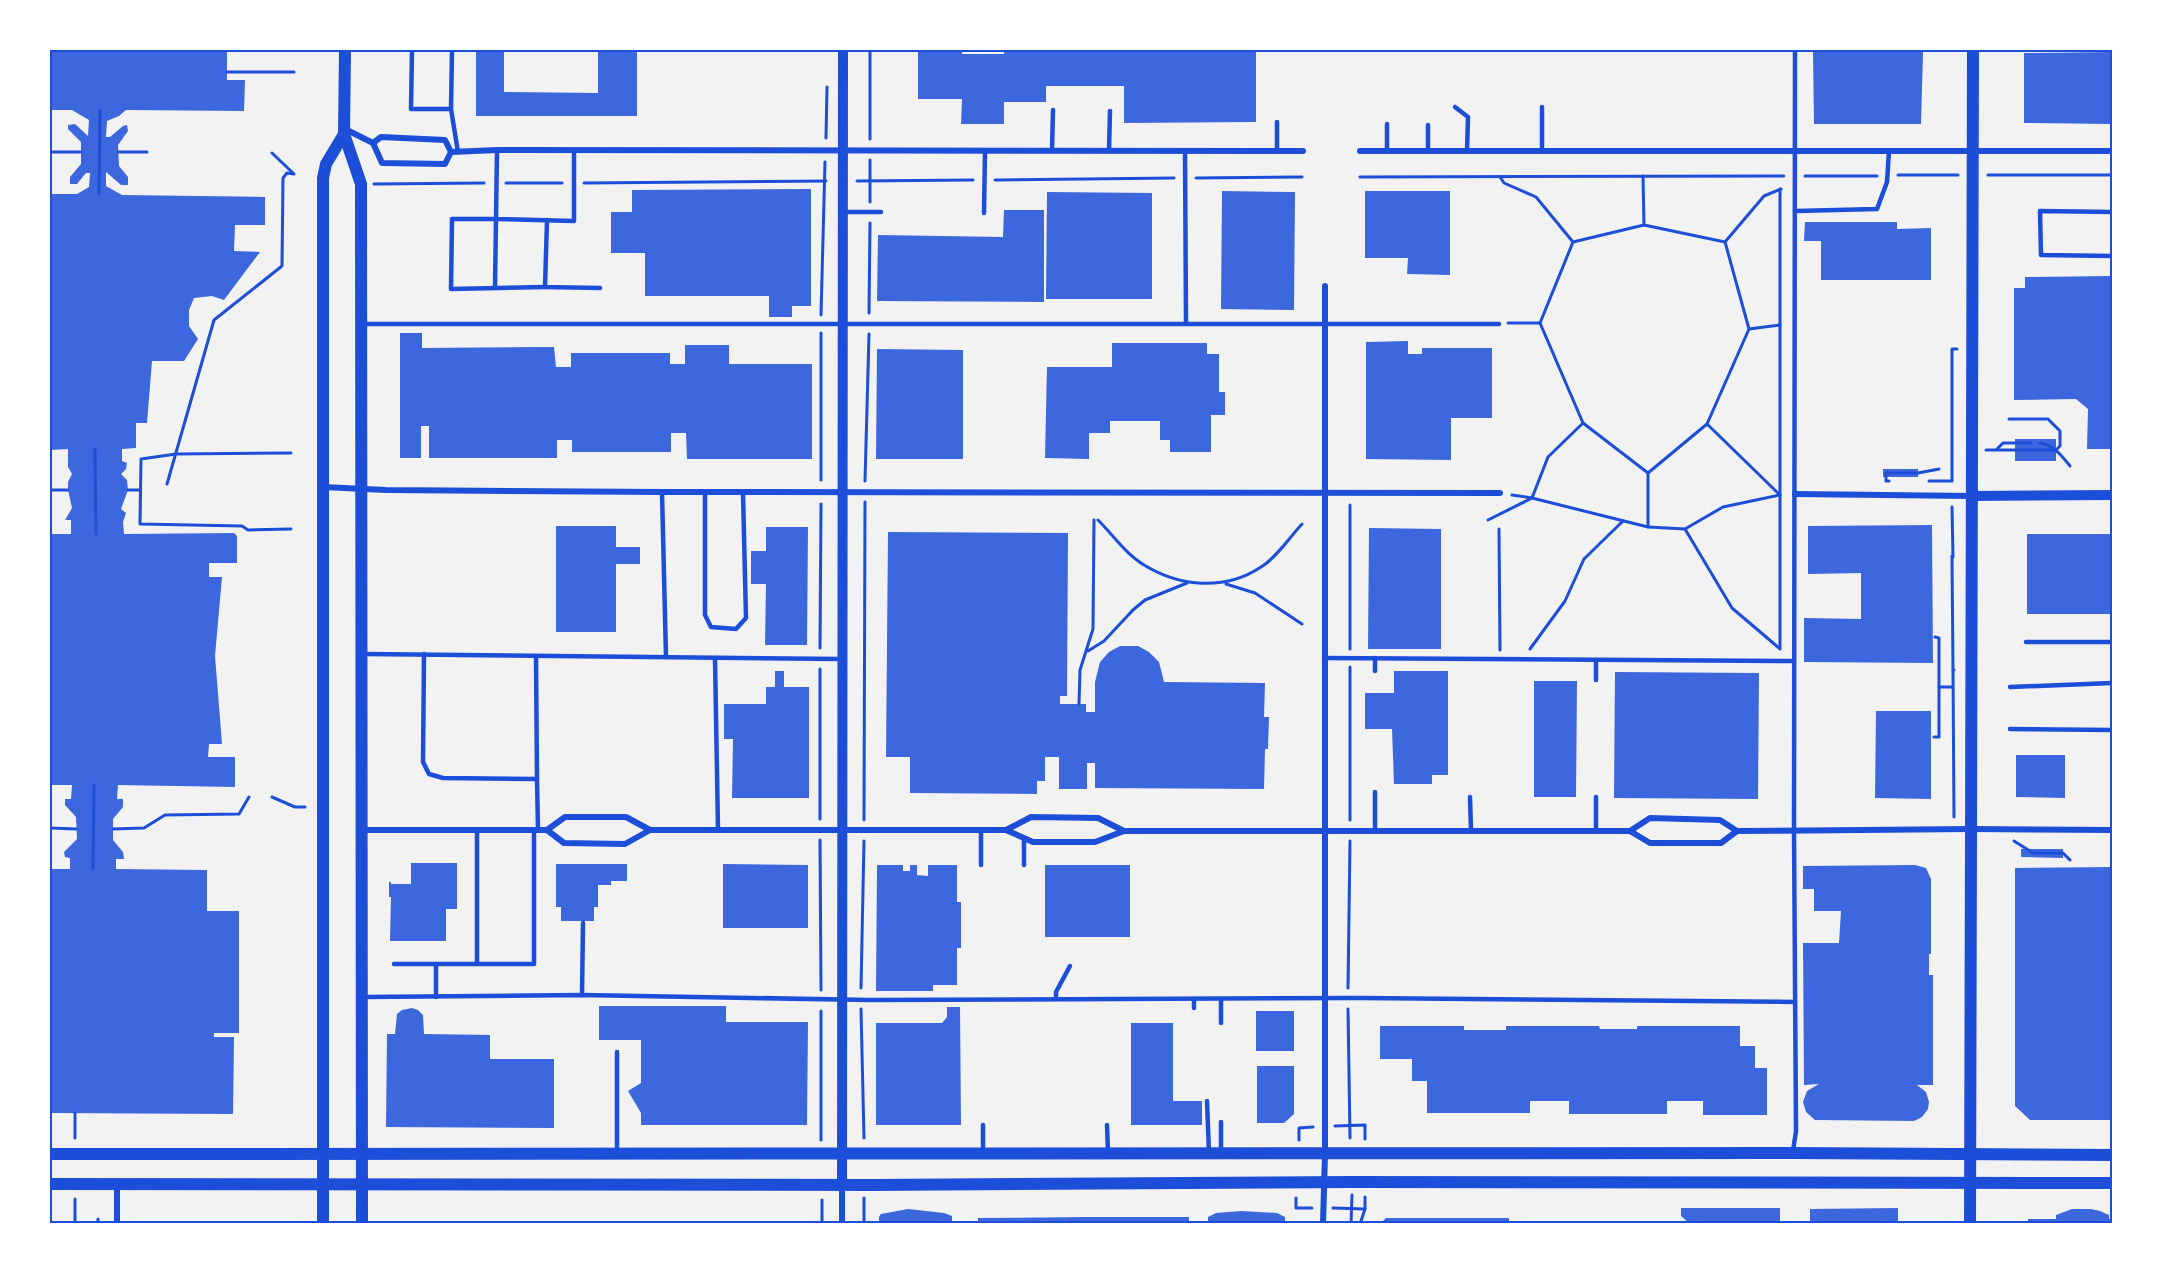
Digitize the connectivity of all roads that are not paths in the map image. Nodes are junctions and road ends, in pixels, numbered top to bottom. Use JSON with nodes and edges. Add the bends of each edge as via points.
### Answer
{"nodes":[{"id":1,"x":345,"y":50,"type":"edge"},
{"id":2,"x":412,"y":50,"type":"edge"},
{"id":3,"x":452,"y":50,"type":"edge"},
{"id":4,"x":843,"y":50,"type":"edge"},
{"id":5,"x":1795,"y":50,"type":"edge"},
{"id":6,"x":1973,"y":50,"type":"edge"},
{"id":7,"x":1455,"y":107,"type":"dead end"},
{"id":8,"x":1542,"y":107,"type":"dead end"},
{"id":9,"x":451,"y":110,"type":"junction"},
{"id":10,"x":1053,"y":110,"type":"dead end"},
{"id":11,"x":1110,"y":111,"type":"dead end"},
{"id":12,"x":1277,"y":123,"type":"dead end"},
{"id":13,"x":1387,"y":124,"type":"dead end"},
{"id":14,"x":1428,"y":125,"type":"dead end"},
{"id":15,"x":344,"y":131,"type":"junction"},
{"id":16,"x":373,"y":143,"type":"junction"},
{"id":17,"x":497,"y":150,"type":"junction"},
{"id":18,"x":574,"y":150,"type":"junction"},
{"id":19,"x":843,"y":151,"type":"junction"},
{"id":20,"x":985,"y":151,"type":"junction"},
{"id":21,"x":1052,"y":151,"type":"junction"},
{"id":22,"x":1109,"y":151,"type":"junction"},
{"id":23,"x":1185,"y":151,"type":"junction"},
{"id":24,"x":1277,"y":151,"type":"junction"},
{"id":25,"x":1303,"y":151,"type":"dead end"},
{"id":26,"x":1360,"y":151,"type":"dead end"},
{"id":27,"x":1387,"y":151,"type":"junction"},
{"id":28,"x":1428,"y":151,"type":"junction"},
{"id":29,"x":1467,"y":151,"type":"junction"},
{"id":30,"x":1542,"y":151,"type":"junction"},
{"id":31,"x":1796,"y":151,"type":"junction"},
{"id":32,"x":1889,"y":151,"type":"junction"},
{"id":33,"x":1973,"y":151,"type":"junction"},
{"id":34,"x":2112,"y":151,"type":"edge"},
{"id":35,"x":455,"y":152,"type":"junction"},
{"id":36,"x":1795,"y":211,"type":"junction"},
{"id":37,"x":843,"y":212,"type":"junction"},
{"id":38,"x":881,"y":212,"type":"dead end"},
{"id":39,"x":2112,"y":212,"type":"edge"},
{"id":40,"x":984,"y":213,"type":"dead end"},
{"id":41,"x":496,"y":219,"type":"junction"},
{"id":42,"x":547,"y":220,"type":"junction"},
{"id":43,"x":2112,"y":256,"type":"edge"},
{"id":44,"x":1325,"y":286,"type":"dead end"},
{"id":45,"x":545,"y":287,"type":"junction"},
{"id":46,"x":495,"y":288,"type":"junction"},
{"id":47,"x":600,"y":288,"type":"dead end"},
{"id":48,"x":1186,"y":323,"type":"junction"},
{"id":49,"x":1325,"y":323,"type":"junction"},
{"id":50,"x":361,"y":324,"type":"junction"},
{"id":51,"x":1499,"y":324,"type":"road end"},
{"id":52,"x":843,"y":325,"type":"junction"},
{"id":53,"x":323,"y":487,"type":"junction"},
{"id":54,"x":360,"y":489,"type":"junction"},
{"id":55,"x":662,"y":492,"type":"junction"},
{"id":56,"x":705,"y":492,"type":"junction"},
{"id":57,"x":744,"y":492,"type":"junction"},
{"id":58,"x":843,"y":492,"type":"junction"},
{"id":59,"x":1324,"y":493,"type":"junction"},
{"id":60,"x":1500,"y":493,"type":"road end"},
{"id":61,"x":1795,"y":494,"type":"junction"},
{"id":62,"x":2112,"y":495,"type":"edge"},
{"id":63,"x":1972,"y":496,"type":"junction"},
{"id":64,"x":2026,"y":642,"type":"dead end"},
{"id":65,"x":2112,"y":642,"type":"edge"},
{"id":66,"x":361,"y":654,"type":"junction"},
{"id":67,"x":424,"y":654,"type":"junction"},
{"id":68,"x":536,"y":656,"type":"junction"},
{"id":69,"x":666,"y":657,"type":"junction"},
{"id":70,"x":715,"y":658,"type":"junction"},
{"id":71,"x":1324,"y":658,"type":"junction"},
{"id":72,"x":1375,"y":658,"type":"junction"},
{"id":73,"x":843,"y":659,"type":"junction"},
{"id":74,"x":1470,"y":659,"type":"junction"},
{"id":75,"x":1509,"y":659,"type":"junction"},
{"id":76,"x":1596,"y":660,"type":"junction"},
{"id":77,"x":1794,"y":661,"type":"junction"},
{"id":78,"x":1470,"y":668,"type":"dead end"},
{"id":79,"x":1509,"y":668,"type":"dead end"},
{"id":80,"x":1375,"y":671,"type":"dead end"},
{"id":81,"x":1596,"y":680,"type":"dead end"},
{"id":82,"x":2112,"y":683,"type":"edge"},
{"id":83,"x":2010,"y":687,"type":"dead end"},
{"id":84,"x":2010,"y":729,"type":"dead end"},
{"id":85,"x":2112,"y":730,"type":"edge"},
{"id":86,"x":537,"y":779,"type":"junction"},
{"id":87,"x":1375,"y":792,"type":"dead end"},
{"id":88,"x":1470,"y":796,"type":"dead end"},
{"id":89,"x":1596,"y":797,"type":"dead end"},
{"id":90,"x":477,"y":829,"type":"junction"},
{"id":91,"x":1971,"y":829,"type":"junction"},
{"id":92,"x":362,"y":830,"type":"junction"},
{"id":93,"x":536,"y":830,"type":"junction"},
{"id":94,"x":547,"y":830,"type":"junction"},
{"id":95,"x":650,"y":830,"type":"junction"},
{"id":96,"x":718,"y":830,"type":"junction"},
{"id":97,"x":841,"y":830,"type":"junction"},
{"id":98,"x":981,"y":830,"type":"junction"},
{"id":99,"x":1006,"y":830,"type":"junction"},
{"id":100,"x":1794,"y":830,"type":"junction"},
{"id":101,"x":2112,"y":830,"type":"edge"},
{"id":102,"x":1124,"y":831,"type":"junction"},
{"id":103,"x":1324,"y":831,"type":"junction"},
{"id":104,"x":1375,"y":831,"type":"junction"},
{"id":105,"x":1471,"y":831,"type":"junction"},
{"id":106,"x":1596,"y":831,"type":"junction"},
{"id":107,"x":1630,"y":831,"type":"junction"},
{"id":108,"x":1737,"y":831,"type":"junction"},
{"id":109,"x":1024,"y":838,"type":"junction"},
{"id":110,"x":981,"y":865,"type":"dead end"},
{"id":111,"x":1024,"y":865,"type":"dead end"},
{"id":112,"x":583,"y":923,"type":"dead end"},
{"id":113,"x":394,"y":964,"type":"dead end"},
{"id":114,"x":436,"y":964,"type":"junction"},
{"id":115,"x":477,"y":964,"type":"junction"},
{"id":116,"x":1070,"y":966,"type":"dead end"},
{"id":117,"x":981,"y":991,"type":"dead end"},
{"id":118,"x":1023,"y":992,"type":"dead end"},
{"id":119,"x":1150,"y":993,"type":"dead end"},
{"id":120,"x":1190,"y":993,"type":"dead end"},
{"id":121,"x":582,"y":995,"type":"junction"},
{"id":122,"x":362,"y":997,"type":"junction"},
{"id":123,"x":436,"y":997,"type":"junction"},
{"id":124,"x":1324,"y":998,"type":"junction"},
{"id":125,"x":844,"y":999,"type":"junction"},
{"id":126,"x":982,"y":999,"type":"junction"},
{"id":127,"x":1023,"y":999,"type":"junction"},
{"id":128,"x":1056,"y":999,"type":"junction"},
{"id":129,"x":1109,"y":999,"type":"junction"},
{"id":130,"x":1150,"y":999,"type":"junction"},
{"id":131,"x":1192,"y":999,"type":"junction"},
{"id":132,"x":1221,"y":999,"type":"junction"},
{"id":133,"x":1795,"y":1002,"type":"junction"},
{"id":134,"x":982,"y":1007,"type":"dead end"},
{"id":135,"x":1109,"y":1008,"type":"dead end"},
{"id":136,"x":1194,"y":1008,"type":"dead end"},
{"id":137,"x":1221,"y":1023,"type":"dead end"},
{"id":138,"x":617,"y":1052,"type":"dead end"},
{"id":139,"x":1207,"y":1101,"type":"dead end"},
{"id":140,"x":1221,"y":1122,"type":"dead end"},
{"id":141,"x":983,"y":1125,"type":"dead end"},
{"id":142,"x":1107,"y":1125,"type":"dead end"},
{"id":143,"x":323,"y":1153,"type":"junction"},
{"id":144,"x":362,"y":1153,"type":"junction"},
{"id":145,"x":617,"y":1153,"type":"junction"},
{"id":146,"x":983,"y":1153,"type":"junction"},
{"id":147,"x":1108,"y":1153,"type":"junction"},
{"id":148,"x":1215,"y":1153,"type":"junction"},
{"id":149,"x":1793,"y":1153,"type":"junction"},
{"id":150,"x":50,"y":1154,"type":"edge"},
{"id":151,"x":842,"y":1154,"type":"junction"},
{"id":152,"x":1325,"y":1154,"type":"junction"},
{"id":153,"x":1970,"y":1154,"type":"junction"},
{"id":154,"x":2112,"y":1155,"type":"edge"},
{"id":155,"x":1323,"y":1182,"type":"junction"},
{"id":156,"x":117,"y":1183,"type":"junction"},
{"id":157,"x":2112,"y":1183,"type":"edge"},
{"id":158,"x":50,"y":1184,"type":"edge"},
{"id":159,"x":362,"y":1184,"type":"junction"},
{"id":160,"x":1970,"y":1184,"type":"junction"},
{"id":161,"x":323,"y":1185,"type":"junction"},
{"id":162,"x":842,"y":1185,"type":"junction"},
{"id":163,"x":117,"y":1224,"type":"edge"},
{"id":164,"x":323,"y":1224,"type":"edge"},
{"id":165,"x":362,"y":1224,"type":"edge"},
{"id":166,"x":842,"y":1224,"type":"edge"},
{"id":167,"x":1323,"y":1224,"type":"edge"},
{"id":168,"x":1970,"y":1224,"type":"edge"}],
"edges":[{"from":1,"to":15,"type":"main road"},
{"from":2,"to":9,"type":"lane","via":[[411,109]]},
{"from":3,"to":9,"type":"lane"},
{"from":4,"to":19,"type":"street"},
{"from":5,"to":31,"type":"lane"},
{"from":6,"to":33,"type":"main road"},
{"from":7,"to":29,"type":"lane","via":[[1468,117]]},
{"from":8,"to":30,"type":"lane"},
{"from":9,"to":35,"type":"lane"},
{"from":10,"to":21,"type":"lane"},
{"from":11,"to":22,"type":"lane"},
{"from":12,"to":24,"type":"lane"},
{"from":13,"to":27,"type":"lane"},
{"from":14,"to":28,"type":"lane"},
{"from":15,"to":16,"type":"street"},
{"from":15,"to":50,"type":"main road","via":[[361,184]]},
{"from":15,"to":53,"type":"main road","via":[[323,178]]},
{"from":16,"to":35,"type":"street","via":[[381,137],[445,140]]},
{"from":16,"to":35,"type":"street","via":[[382,163],[445,164]]},
{"from":17,"to":18,"type":"street"},
{"from":17,"to":35,"type":"street"},
{"from":17,"to":41,"type":"lane"},
{"from":18,"to":19,"type":"street"},
{"from":18,"to":42,"type":"lane","via":[[574,221]]},
{"from":19,"to":20,"type":"street"},
{"from":19,"to":37,"type":"street"},
{"from":20,"to":21,"type":"street"},
{"from":20,"to":40,"type":"lane"},
{"from":21,"to":22,"type":"street"},
{"from":22,"to":23,"type":"street"},
{"from":23,"to":24,"type":"street"},
{"from":23,"to":48,"type":"lane"},
{"from":24,"to":25,"type":"street"},
{"from":26,"to":27,"type":"street"},
{"from":27,"to":28,"type":"street"},
{"from":28,"to":29,"type":"street"},
{"from":29,"to":30,"type":"street"},
{"from":30,"to":31,"type":"street"},
{"from":31,"to":32,"type":"street"},
{"from":31,"to":36,"type":"lane"},
{"from":32,"to":33,"type":"street"},
{"from":32,"to":36,"type":"lane","via":[[1888,176],[1877,209]]},
{"from":33,"to":34,"type":"street"},
{"from":33,"to":63,"type":"main road"},
{"from":36,"to":61,"type":"lane"},
{"from":37,"to":38,"type":"lane"},
{"from":37,"to":52,"type":"street"},
{"from":39,"to":43,"type":"lane","via":[[2040,211],[2041,255]]},
{"from":41,"to":42,"type":"lane"},
{"from":41,"to":46,"type":"lane"},
{"from":41,"to":46,"type":"lane","via":[[452,219],[451,289]]},
{"from":42,"to":45,"type":"lane"},
{"from":44,"to":49,"type":"street"},
{"from":45,"to":46,"type":"lane"},
{"from":45,"to":47,"type":"lane"},
{"from":48,"to":49,"type":"lane"},
{"from":48,"to":52,"type":"lane"},
{"from":49,"to":51,"type":"lane"},
{"from":49,"to":59,"type":"street"},
{"from":50,"to":52,"type":"lane"},
{"from":50,"to":54,"type":"main road"},
{"from":52,"to":58,"type":"street"},
{"from":53,"to":54,"type":"street"},
{"from":53,"to":143,"type":"main road"},
{"from":54,"to":55,"type":"street"},
{"from":54,"to":66,"type":"main road"},
{"from":55,"to":56,"type":"street"},
{"from":55,"to":69,"type":"lane"},
{"from":56,"to":57,"type":"street"},
{"from":56,"to":57,"type":"lane","via":[[705,615],[711,627],[736,629],[746,618]]},
{"from":57,"to":58,"type":"street"},
{"from":58,"to":59,"type":"street"},
{"from":58,"to":73,"type":"street"},
{"from":59,"to":60,"type":"street"},
{"from":59,"to":71,"type":"street"},
{"from":61,"to":63,"type":"street"},
{"from":61,"to":77,"type":"lane"},
{"from":62,"to":63,"type":"street"},
{"from":63,"to":91,"type":"main road"},
{"from":64,"to":65,"type":"lane"},
{"from":66,"to":67,"type":"lane"},
{"from":66,"to":92,"type":"main road"},
{"from":67,"to":68,"type":"lane"},
{"from":67,"to":86,"type":"lane","via":[[423,762],[429,774],[443,778]]},
{"from":68,"to":69,"type":"lane"},
{"from":68,"to":86,"type":"lane"},
{"from":69,"to":70,"type":"lane"},
{"from":70,"to":73,"type":"lane"},
{"from":70,"to":96,"type":"lane"},
{"from":71,"to":72,"type":"lane"},
{"from":71,"to":103,"type":"street"},
{"from":72,"to":74,"type":"lane"},
{"from":72,"to":80,"type":"lane"},
{"from":73,"to":97,"type":"street"},
{"from":74,"to":75,"type":"lane"},
{"from":74,"to":78,"type":"lane"},
{"from":75,"to":76,"type":"lane"},
{"from":75,"to":79,"type":"lane"},
{"from":76,"to":77,"type":"lane"},
{"from":76,"to":81,"type":"lane"},
{"from":77,"to":100,"type":"lane"},
{"from":82,"to":83,"type":"lane"},
{"from":84,"to":85,"type":"lane"},
{"from":86,"to":93,"type":"lane"},
{"from":87,"to":104,"type":"lane"},
{"from":88,"to":105,"type":"lane"},
{"from":89,"to":106,"type":"lane"},
{"from":90,"to":92,"type":"street"},
{"from":90,"to":93,"type":"street"},
{"from":90,"to":115,"type":"lane"},
{"from":91,"to":100,"type":"street"},
{"from":91,"to":101,"type":"street"},
{"from":91,"to":153,"type":"main road"},
{"from":92,"to":122,"type":"main road"},
{"from":93,"to":94,"type":"street"},
{"from":93,"to":115,"type":"lane","via":[[534,964]]},
{"from":94,"to":95,"type":"street","via":[[565,817],[626,817]]},
{"from":94,"to":95,"type":"street","via":[[564,843],[625,844]]},
{"from":95,"to":96,"type":"street"},
{"from":96,"to":97,"type":"street"},
{"from":97,"to":98,"type":"street"},
{"from":97,"to":125,"type":"street"},
{"from":98,"to":99,"type":"street"},
{"from":98,"to":110,"type":"lane"},
{"from":99,"to":102,"type":"street","via":[[1031,816],[1098,818]]},
{"from":99,"to":109,"type":"street"},
{"from":100,"to":108,"type":"street"},
{"from":100,"to":133,"type":"lane"},
{"from":102,"to":103,"type":"street"},
{"from":102,"to":109,"type":"street","via":[[1095,842],[1034,842]]},
{"from":103,"to":104,"type":"street"},
{"from":103,"to":124,"type":"street"},
{"from":104,"to":105,"type":"street"},
{"from":105,"to":106,"type":"street"},
{"from":106,"to":107,"type":"street"},
{"from":107,"to":108,"type":"street","via":[[1650,818],[1720,820]]},
{"from":107,"to":108,"type":"street","via":[[1650,843],[1721,843]]},
{"from":109,"to":111,"type":"lane"},
{"from":112,"to":121,"type":"lane"},
{"from":113,"to":114,"type":"lane"},
{"from":114,"to":115,"type":"lane"},
{"from":114,"to":123,"type":"lane"},
{"from":116,"to":128,"type":"lane"},
{"from":117,"to":126,"type":"lane"},
{"from":118,"to":127,"type":"lane"},
{"from":119,"to":130,"type":"lane"},
{"from":120,"to":131,"type":"lane"},
{"from":121,"to":123,"type":"lane"},
{"from":121,"to":125,"type":"lane"},
{"from":122,"to":123,"type":"lane"},
{"from":122,"to":144,"type":"main road"},
{"from":124,"to":132,"type":"lane"},
{"from":124,"to":133,"type":"lane"},
{"from":124,"to":152,"type":"street"},
{"from":125,"to":126,"type":"lane"},
{"from":125,"to":151,"type":"street"},
{"from":126,"to":127,"type":"lane"},
{"from":126,"to":134,"type":"lane"},
{"from":127,"to":128,"type":"lane"},
{"from":128,"to":129,"type":"lane"},
{"from":129,"to":130,"type":"lane"},
{"from":129,"to":135,"type":"lane"},
{"from":130,"to":131,"type":"lane"},
{"from":131,"to":132,"type":"lane"},
{"from":131,"to":136,"type":"lane"},
{"from":132,"to":137,"type":"lane"},
{"from":133,"to":149,"type":"lane"},
{"from":138,"to":145,"type":"lane"},
{"from":139,"to":148,"type":"lane"},
{"from":140,"to":148,"type":"lane"},
{"from":141,"to":146,"type":"lane"},
{"from":142,"to":147,"type":"lane"},
{"from":143,"to":144,"type":"main road"},
{"from":143,"to":150,"type":"main road"},
{"from":143,"to":161,"type":"main road"},
{"from":144,"to":145,"type":"main road"},
{"from":144,"to":159,"type":"main road"},
{"from":145,"to":151,"type":"main road"},
{"from":146,"to":147,"type":"main road"},
{"from":146,"to":151,"type":"main road"},
{"from":147,"to":148,"type":"main road"},
{"from":148,"to":152,"type":"main road"},
{"from":149,"to":152,"type":"main road"},
{"from":149,"to":153,"type":"main road"},
{"from":151,"to":162,"type":"street"},
{"from":152,"to":155,"type":"street"},
{"from":153,"to":154,"type":"main road"},
{"from":153,"to":160,"type":"main road"},
{"from":155,"to":160,"type":"main road"},
{"from":155,"to":162,"type":"main road"},
{"from":155,"to":167,"type":"street"},
{"from":156,"to":158,"type":"main road"},
{"from":156,"to":161,"type":"main road"},
{"from":156,"to":163,"type":"street"},
{"from":157,"to":160,"type":"main road"},
{"from":159,"to":161,"type":"main road"},
{"from":159,"to":162,"type":"main road"},
{"from":159,"to":165,"type":"main road"},
{"from":160,"to":168,"type":"main road"},
{"from":161,"to":164,"type":"main road"},
{"from":162,"to":166,"type":"street"}]}
